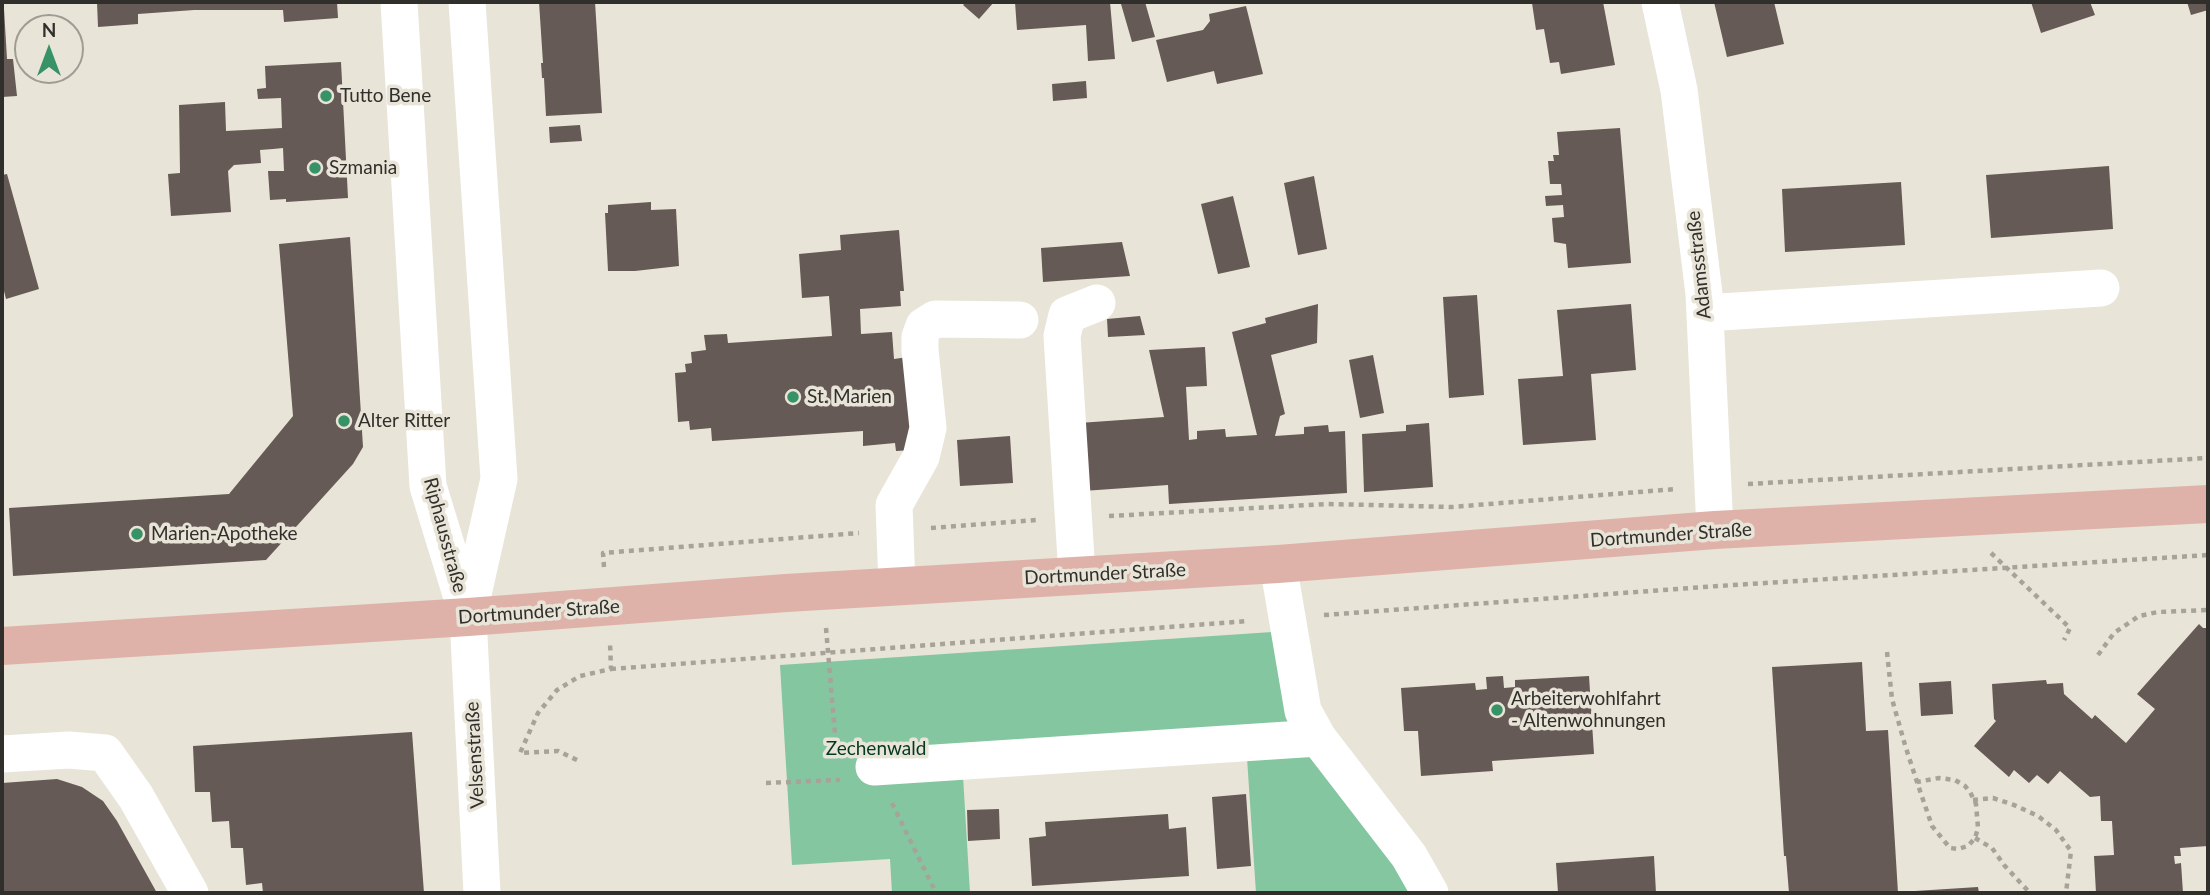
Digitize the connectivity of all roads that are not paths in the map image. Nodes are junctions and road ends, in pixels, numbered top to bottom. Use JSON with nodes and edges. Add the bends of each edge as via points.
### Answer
{"nodes":[{"id":1,"x":399,"y":2,"type":"edge"},
{"id":2,"x":467,"y":2,"type":"edge"},
{"id":3,"x":1660,"y":2,"type":"edge"},
{"id":4,"x":2101,"y":288,"type":"dead end"},
{"id":5,"x":1097,"y":303,"type":"dead end"},
{"id":6,"x":1705,"y":313,"type":"junction"},
{"id":7,"x":1020,"y":320,"type":"dead end"},
{"id":8,"x":2208,"y":504,"type":"edge"},
{"id":9,"x":1715,"y":530,"type":"junction"},
{"id":10,"x":1278,"y":564,"type":"junction"},
{"id":11,"x":1077,"y":575,"type":"junction"},
{"id":12,"x":897,"y":586,"type":"junction"},
{"id":13,"x":468,"y":617,"type":"junction"},
{"id":14,"x":2,"y":646,"type":"edge"},
{"id":15,"x":1318,"y":738,"type":"junction"},
{"id":16,"x":2,"y":754,"type":"edge"},
{"id":17,"x":874,"y":767,"type":"road end"},
{"id":18,"x":190,"y":893,"type":"edge"},
{"id":19,"x":482,"y":893,"type":"edge"},
{"id":20,"x":1430,"y":893,"type":"edge"}],
"edges":[{"from":1,"to":13,"type":"street","name":"Riphausstraße","via":[[428,486]]},
{"from":2,"to":13,"type":"street","name":"Riphausstraße","via":[[499,479]]},
{"from":3,"to":6,"type":"street","name":"Adamsstraße","via":[[1679,90]]},
{"from":4,"to":6,"type":"street"},
{"from":5,"to":11,"type":"street","via":[[1067,315],[1062,336]]},
{"from":6,"to":9,"type":"street","name":"Adamsstraße"},
{"from":7,"to":12,"type":"street","via":[[935,319],[924,327],[920,350],[928,428],[921,457],[894,505]]},
{"from":8,"to":9,"type":"main road","name":"Dortmunder Straße"},
{"from":9,"to":10,"type":"main road","name":"Dortmunder Straße"},
{"from":10,"to":11,"type":"main road","name":"Dortmunder Straße"},
{"from":10,"to":15,"type":"street","via":[[1303,710]]},
{"from":11,"to":12,"type":"main road","name":"Dortmunder Straße"},
{"from":12,"to":13,"type":"main road","name":"Dortmunder Straße"},
{"from":13,"to":14,"type":"main road","name":"Dortmunder Straße"},
{"from":13,"to":19,"type":"street","name":"Velsenstraße"},
{"from":15,"to":17,"type":"street"},
{"from":15,"to":20,"type":"street","via":[[1409,856]]},
{"from":16,"to":18,"type":"street","via":[[105,753],[136,797]]}]}
